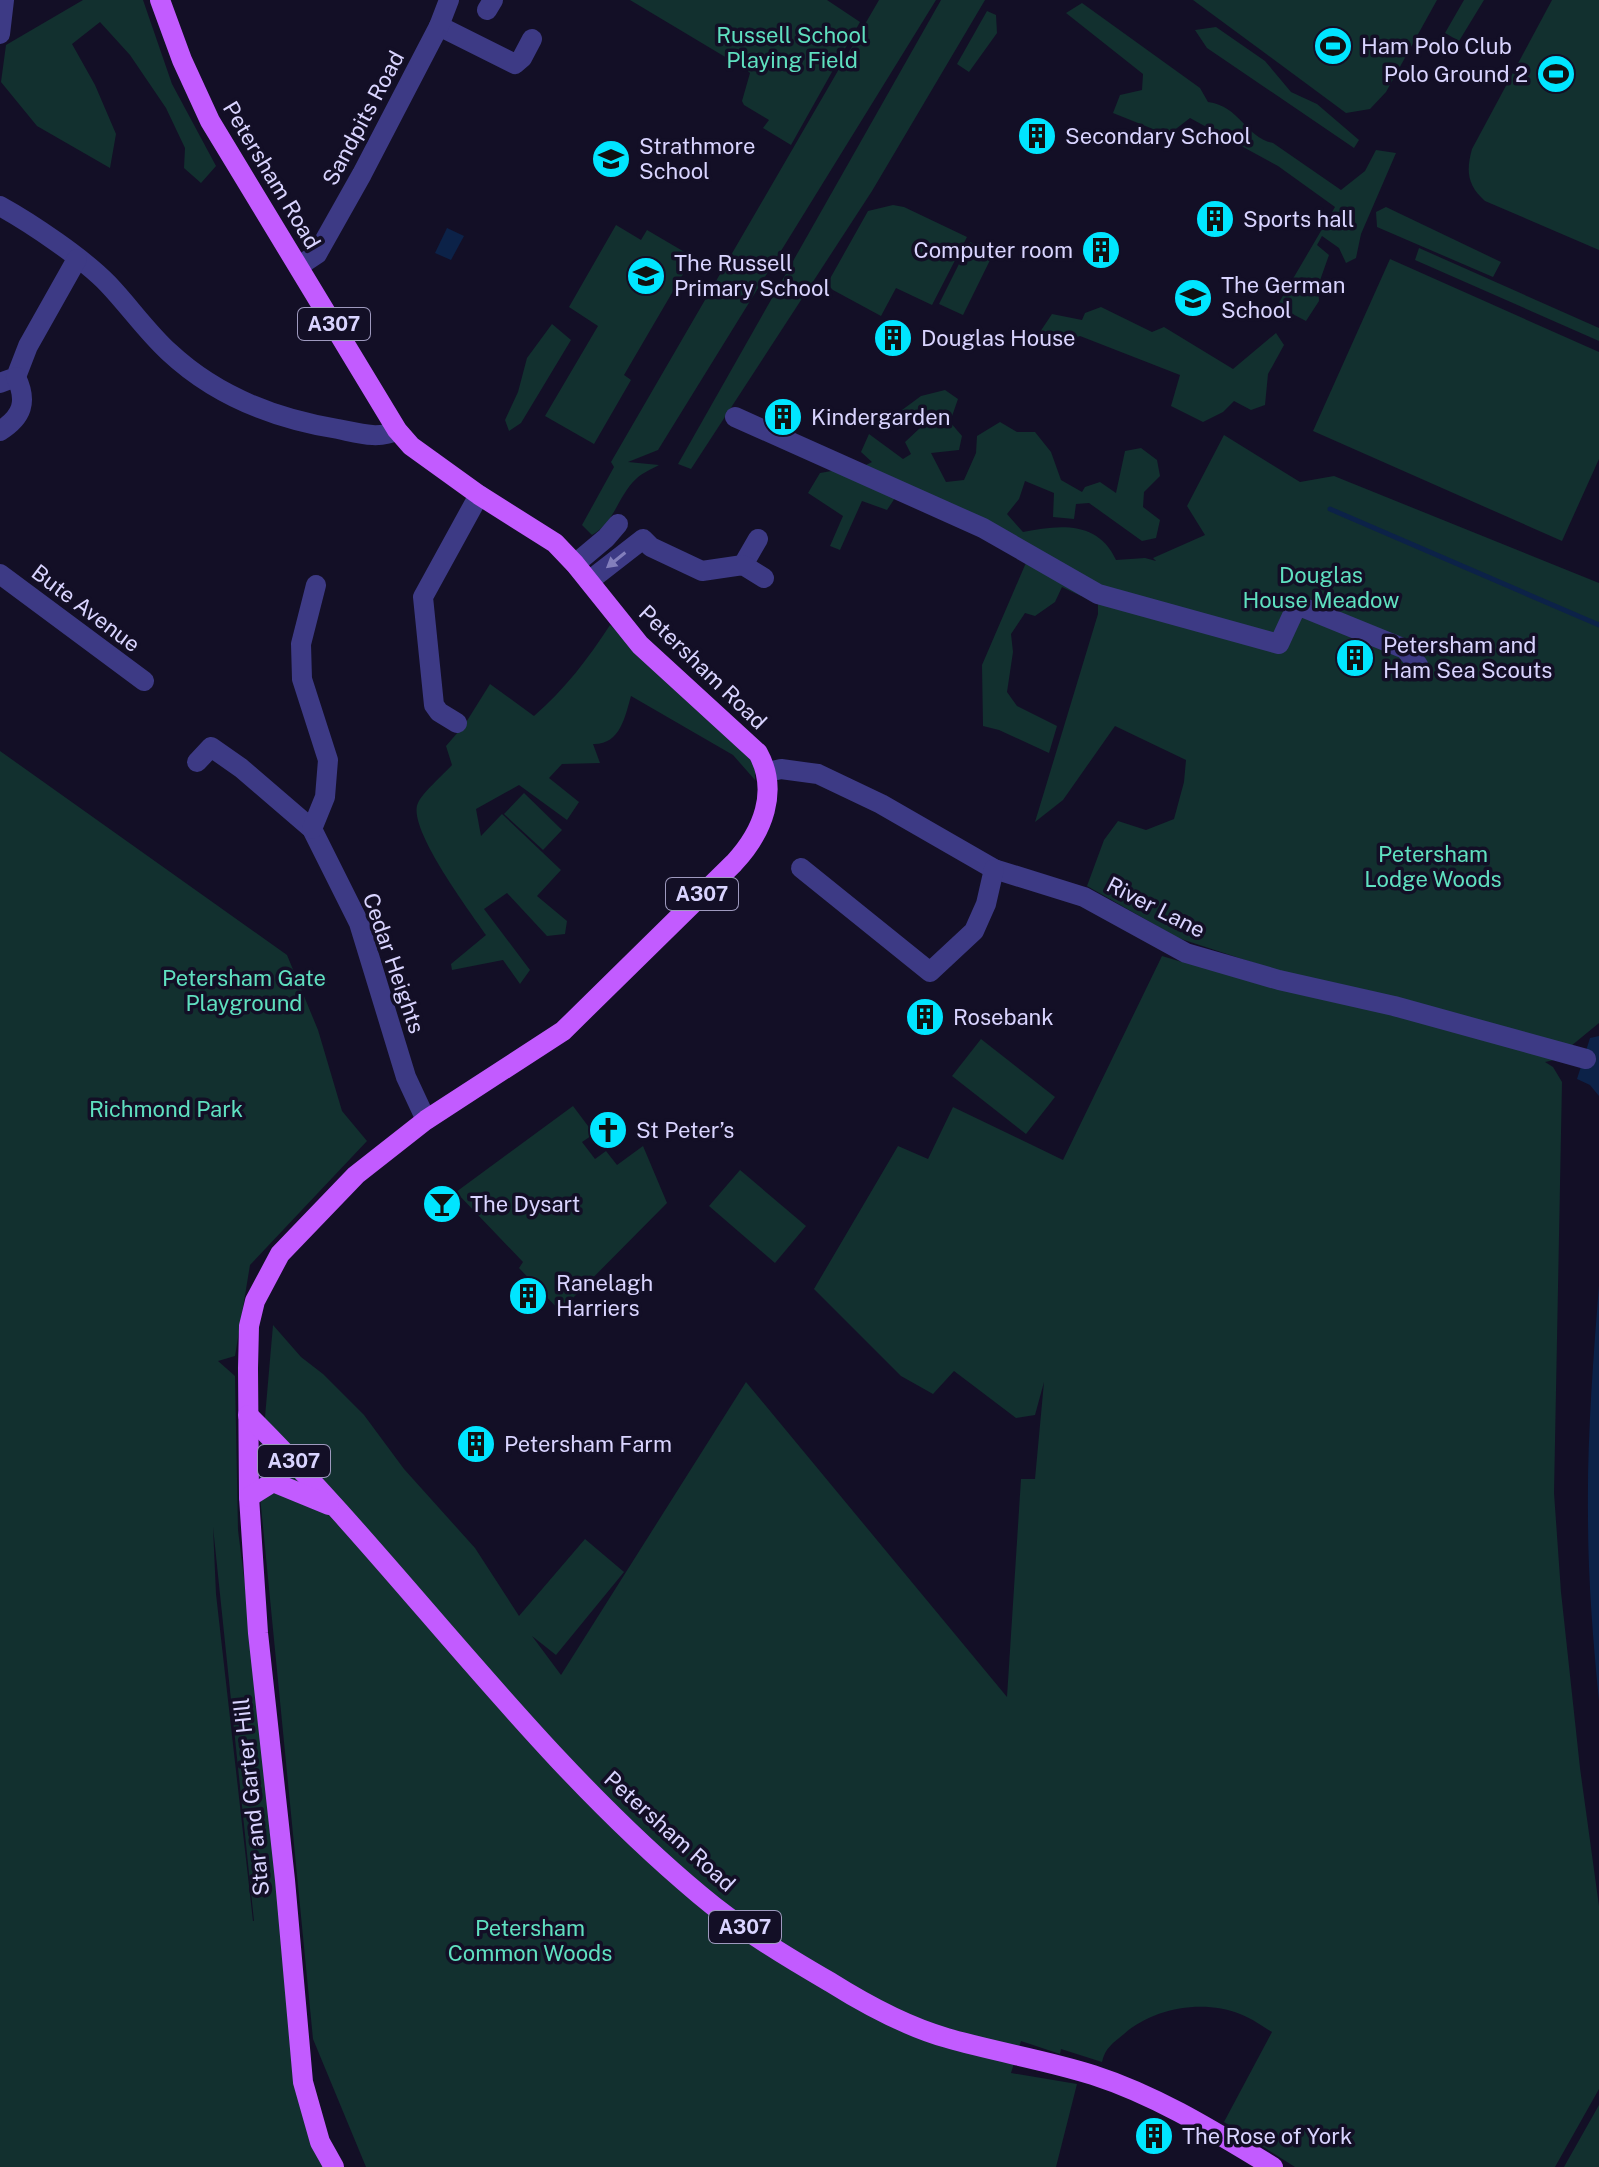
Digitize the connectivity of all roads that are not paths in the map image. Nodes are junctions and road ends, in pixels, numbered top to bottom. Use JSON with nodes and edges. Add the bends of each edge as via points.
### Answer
{"nodes":[{"id":1,"x":4,"y":0,"type":"edge"},
{"id":2,"x":160,"y":0,"type":"edge"},
{"id":3,"x":449,"y":0,"type":"edge"},
{"id":4,"x":439,"y":26,"type":"junction"},
{"id":5,"x":0,"y":34,"type":"edge"},
{"id":6,"x":532,"y":39,"type":"dead end"},
{"id":7,"x":0,"y":206,"type":"edge"},
{"id":8,"x":77,"y":259,"type":"junction"},
{"id":9,"x":299,"y":266,"type":"junction"},
{"id":10,"x":8,"y":380,"type":"edge"},
{"id":11,"x":735,"y":417,"type":"dead end"},
{"id":12,"x":397,"y":430,"type":"junction"},
{"id":13,"x":0,"y":431,"type":"edge"},
{"id":14,"x":479,"y":495,"type":"junction"},
{"id":15,"x":618,"y":524,"type":"dead end"},
{"id":16,"x":758,"y":539,"type":"dead end"},
{"id":17,"x":575,"y":564,"type":"junction"},
{"id":18,"x":743,"y":565,"type":"junction"},
{"id":19,"x":0,"y":574,"type":"edge"},
{"id":20,"x":764,"y":578,"type":"dead end"},
{"id":21,"x":589,"y":581,"type":"junction"},
{"id":22,"x":316,"y":585,"type":"dead end"},
{"id":23,"x":1418,"y":665,"type":"dead end"},
{"id":24,"x":144,"y":681,"type":"dead end"},
{"id":25,"x":457,"y":723,"type":"dead end"},
{"id":26,"x":209,"y":747,"type":"dead end"},
{"id":27,"x":768,"y":772,"type":"junction"},
{"id":28,"x":312,"y":829,"type":"junction"},
{"id":29,"x":801,"y":868,"type":"dead end"},
{"id":30,"x":994,"y":869,"type":"junction"},
{"id":31,"x":1586,"y":1059,"type":"dead end"},
{"id":32,"x":426,"y":1120,"type":"junction"},
{"id":33,"x":248,"y":1415,"type":"junction"},
{"id":34,"x":249,"y":1497,"type":"junction"},
{"id":35,"x":338,"y":1510,"type":"junction"},
{"id":36,"x":334,"y":2167,"type":"edge"},
{"id":37,"x":1273,"y":2167,"type":"edge"}],
"edges":[{"from":1,"to":5,"type":"street"},
{"from":2,"to":9,"type":"main road","name":"Petersham Road","number":"A307","via":[[201,104]]},
{"from":3,"to":4,"type":"street","name":"Sandpits Road"},
{"from":4,"to":6,"type":"street","via":[[515,64]]},
{"from":4,"to":9,"type":"street","name":"Sandpits Road","via":[[317,254]]},
{"from":7,"to":8,"type":"street"},
{"from":8,"to":10,"type":"street"},
{"from":8,"to":12,"type":"street","via":[[106,282],[169,352],[240,400],[277,416],[335,429],[385,436]]},
{"from":9,"to":12,"type":"main road","name":"Petersham Road","number":"A307"},
{"from":10,"to":13,"type":"street","via":[[23,397],[16,419]]},
{"from":11,"to":23,"type":"street","via":[[983,528],[1098,594],[1279,644],[1297,605],[1405,649]]},
{"from":12,"to":14,"type":"main road","name":"Petersham Road","number":"A307"},
{"from":14,"to":17,"type":"main road","name":"Petersham Road","number":"A307","via":[[548,537]]},
{"from":14,"to":25,"type":"street","via":[[423,602],[434,705]]},
{"from":15,"to":17,"type":"street"},
{"from":16,"to":18,"type":"street"},
{"from":17,"to":21,"type":"main road","name":"Petersham Road","number":"A307"},
{"from":18,"to":20,"type":"street"},
{"from":18,"to":21,"type":"street","one_way":true,"via":[[702,571],[643,539]]},
{"from":19,"to":24,"type":"street","name":"Bute Avenue"},
{"from":21,"to":27,"type":"main road","name":"Petersham Road","number":"A307","via":[[640,645],[758,753]]},
{"from":22,"to":28,"type":"street","via":[[301,644],[302,679],[328,760],[325,797]]},
{"from":26,"to":28,"type":"street","name":"Cedar Heights"},
{"from":27,"to":30,"type":"street","name":"River Lane","via":[[818,774]]},
{"from":27,"to":32,"type":"main road","number":"A307","via":[[762,821],[734,863],[563,1031]]},
{"from":28,"to":32,"type":"street","name":"Cedar Heights","via":[[359,923],[406,1077]]},
{"from":29,"to":30,"type":"street","via":[[930,972],[974,931]]},
{"from":30,"to":31,"type":"street","name":"River Lane","via":[[1084,897],[1186,953]]},
{"from":32,"to":33,"type":"main road","number":"A307","via":[[356,1175],[273,1265],[249,1326]]},
{"from":33,"to":34,"type":"main road","name":"Star and Garter Hill"},
{"from":33,"to":35,"type":"main road","name":"Petersham Road","number":"A307"},
{"from":34,"to":35,"type":"main road","name":"Petersham Road","number":"A307","via":[[273,1482]]},
{"from":34,"to":36,"type":"main road","name":"Star and Garter Hill","via":[[303,2082],[320,2142]]},
{"from":35,"to":37,"type":"main road","name":"Petersham Road","number":"A307","via":[[515,1714],[649,1850],[727,1915],[832,1984],[892,2015],[943,2037],[1093,2075],[1145,2095]]}]}
